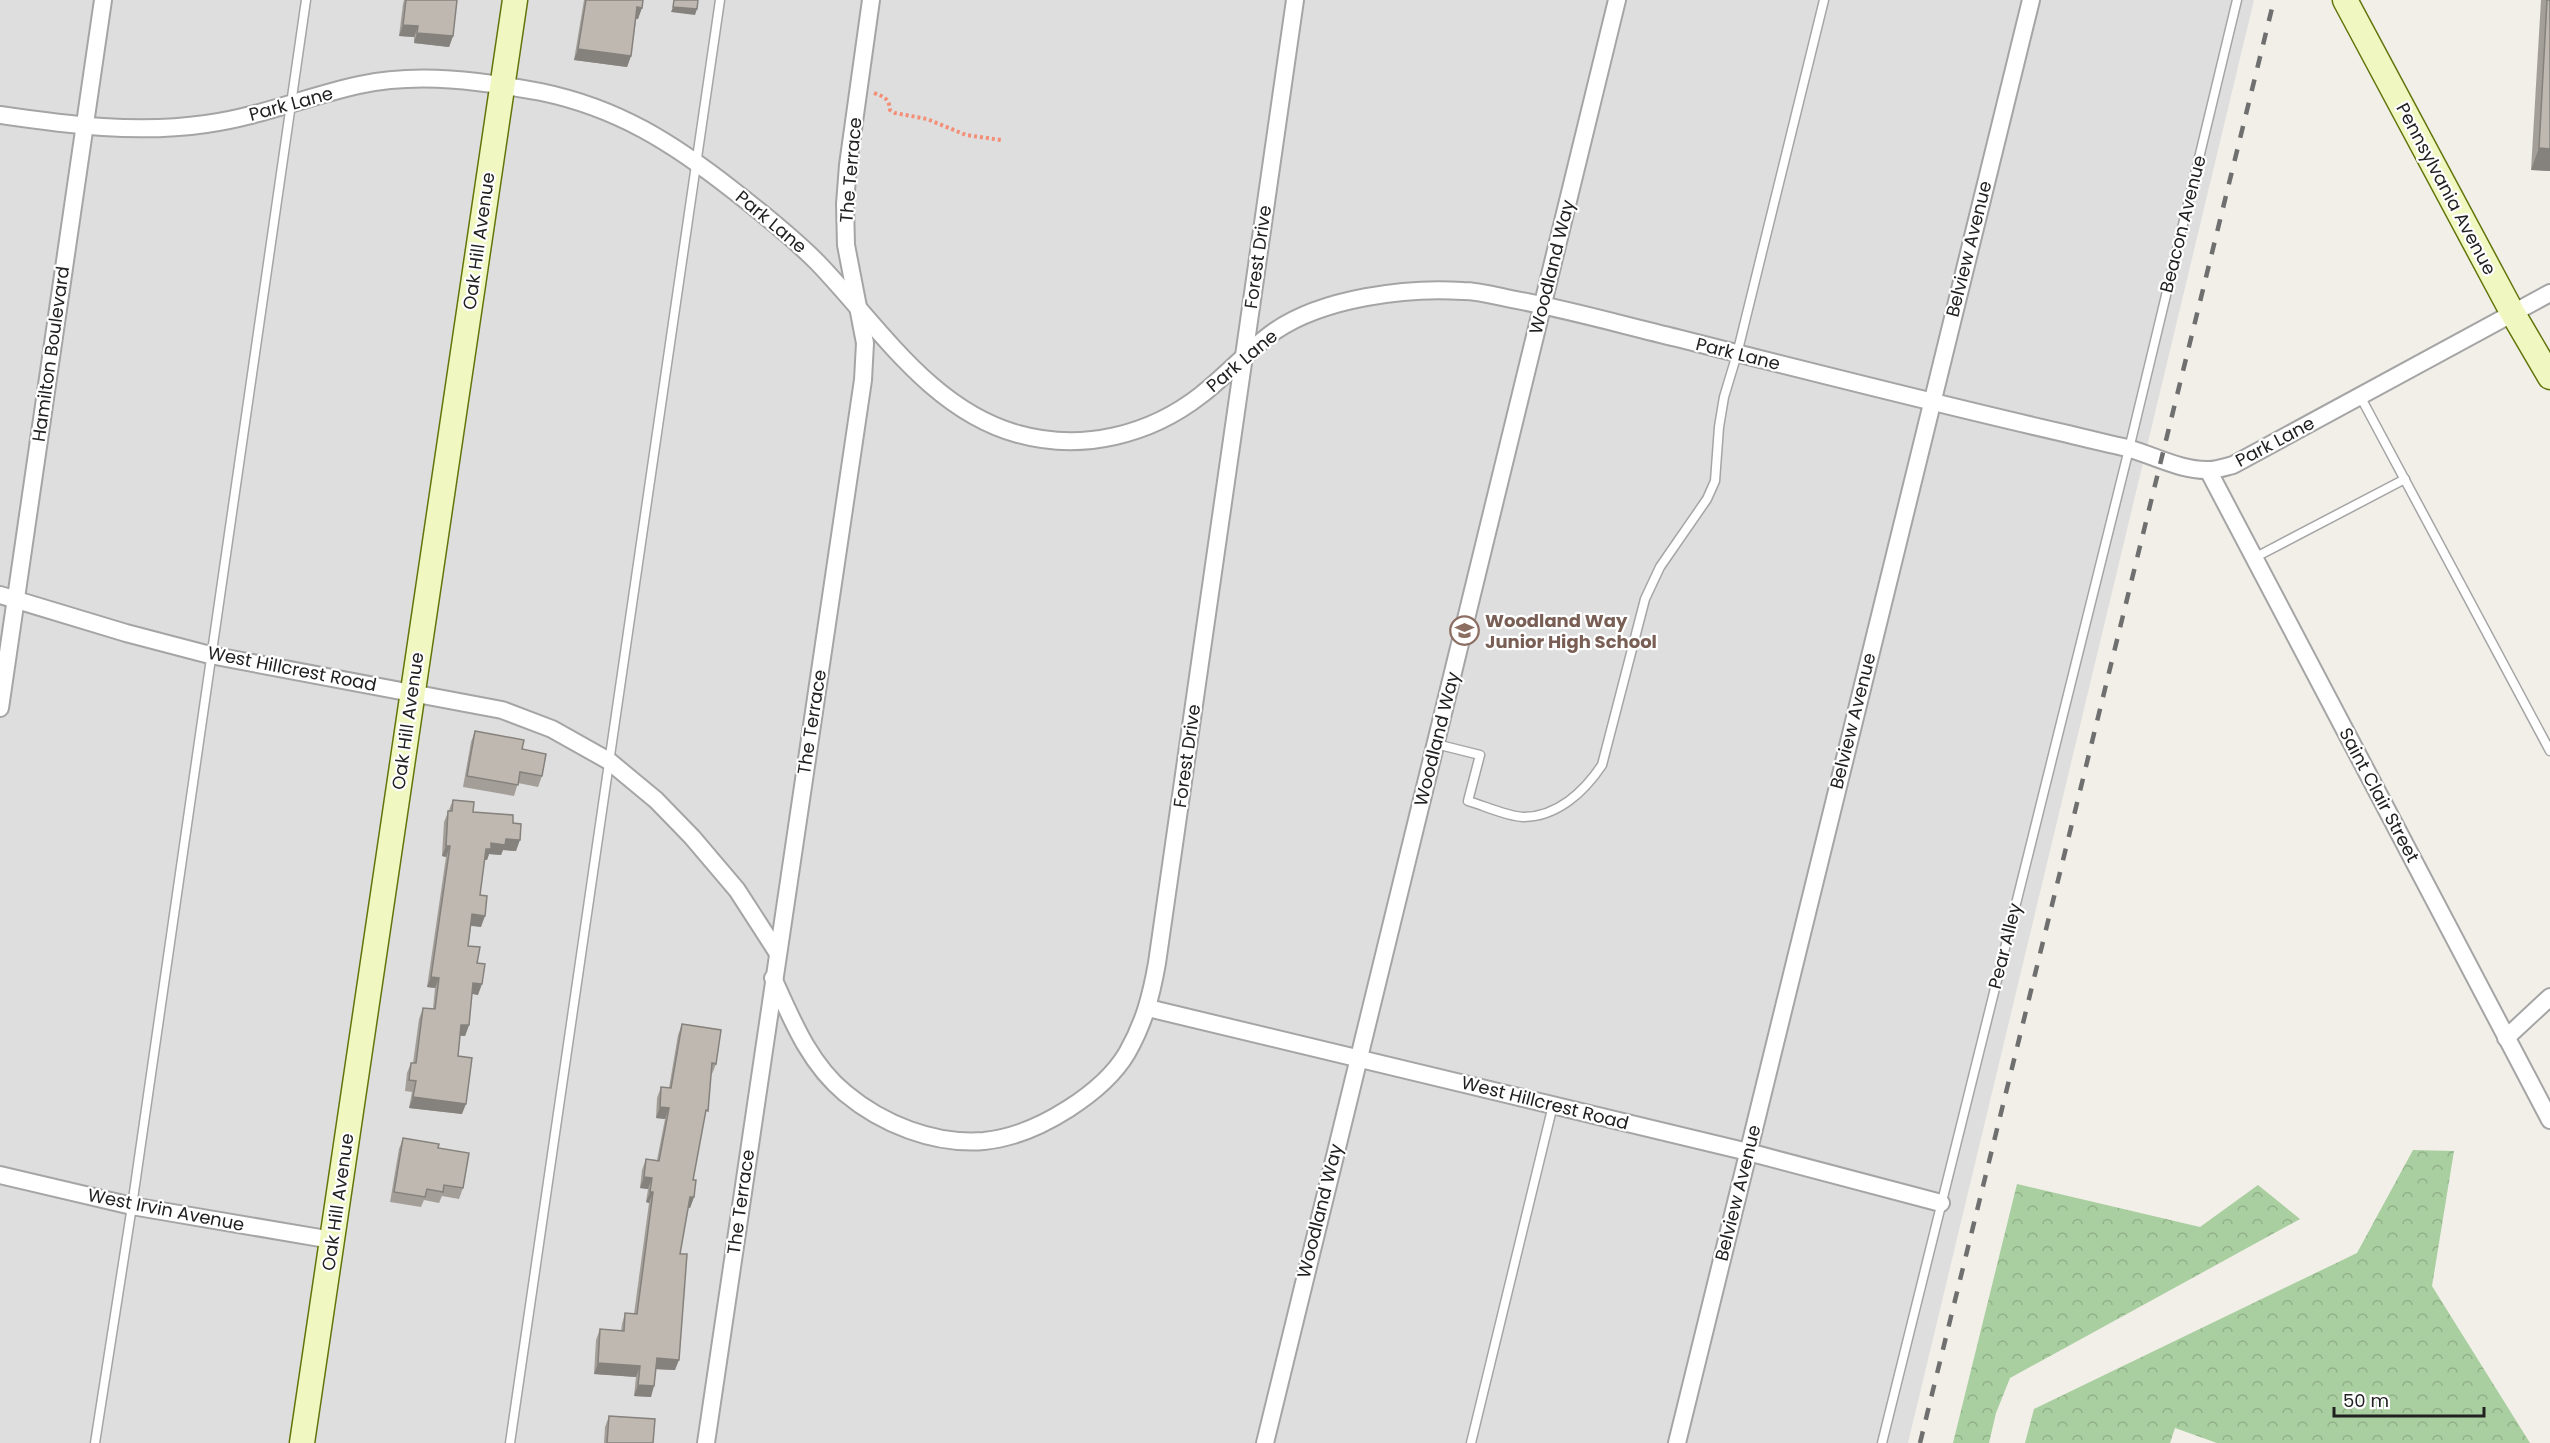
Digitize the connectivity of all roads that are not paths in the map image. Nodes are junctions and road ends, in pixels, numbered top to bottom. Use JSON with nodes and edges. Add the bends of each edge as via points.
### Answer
{"nodes":[{"id":1,"x":103,"y":0,"type":"edge"},
{"id":2,"x":306,"y":0,"type":"edge"},
{"id":3,"x":515,"y":0,"type":"edge"},
{"id":4,"x":720,"y":0,"type":"edge"},
{"id":5,"x":871,"y":0,"type":"edge"},
{"id":6,"x":1295,"y":0,"type":"edge"},
{"id":7,"x":1617,"y":0,"type":"edge"},
{"id":8,"x":1824,"y":0,"type":"edge"},
{"id":9,"x":2031,"y":0,"type":"edge"},
{"id":10,"x":2237,"y":0,"type":"edge"},
{"id":11,"x":2345,"y":0,"type":"edge"},
{"id":12,"x":502,"y":86,"type":"junction"},
{"id":13,"x":291,"y":105,"type":"junction"},
{"id":14,"x":0,"y":115,"type":"edge"},
{"id":15,"x":83,"y":127,"type":"junction"},
{"id":16,"x":696,"y":161,"type":"junction"},
{"id":17,"x":2550,"y":293,"type":"edge"},
{"id":18,"x":1542,"y":304,"type":"junction"},
{"id":19,"x":860,"y":308,"type":"junction"},
{"id":20,"x":2512,"y":312,"type":"junction"},
{"id":21,"x":1737,"y":354,"type":"junction"},
{"id":22,"x":1243,"y":359,"type":"junction"},
{"id":23,"x":2550,"y":377,"type":"edge"},
{"id":24,"x":2361,"y":396,"type":"junction"},
{"id":25,"x":1931,"y":403,"type":"junction"},
{"id":26,"x":2129,"y":449,"type":"junction"},
{"id":27,"x":2208,"y":470,"type":"junction"},
{"id":28,"x":2405,"y":479,"type":"junction"},
{"id":29,"x":2254,"y":558,"type":"junction"},
{"id":30,"x":8,"y":598,"type":"edge"},
{"id":31,"x":210,"y":654,"type":"junction"},
{"id":32,"x":412,"y":692,"type":"junction"},
{"id":33,"x":0,"y":708,"type":"edge"},
{"id":34,"x":1436,"y":744,"type":"junction"},
{"id":35,"x":2550,"y":751,"type":"edge"},
{"id":36,"x":609,"y":761,"type":"junction"},
{"id":37,"x":777,"y":952,"type":"junction"},
{"id":38,"x":773,"y":978,"type":"junction"},
{"id":39,"x":2550,"y":997,"type":"edge"},
{"id":40,"x":1148,"y":1008,"type":"junction"},
{"id":41,"x":2506,"y":1038,"type":"junction"},
{"id":42,"x":1358,"y":1057,"type":"junction"},
{"id":43,"x":1553,"y":1105,"type":"junction"},
{"id":44,"x":2550,"y":1120,"type":"edge"},
{"id":45,"x":1748,"y":1152,"type":"junction"},
{"id":46,"x":0,"y":1175,"type":"edge"},
{"id":47,"x":1941,"y":1203,"type":"junction"},
{"id":48,"x":132,"y":1206,"type":"junction"},
{"id":49,"x":332,"y":1240,"type":"junction"},
{"id":50,"x":95,"y":1443,"type":"edge"},
{"id":51,"x":302,"y":1443,"type":"edge"},
{"id":52,"x":510,"y":1443,"type":"edge"},
{"id":53,"x":706,"y":1443,"type":"edge"},
{"id":54,"x":1265,"y":1443,"type":"edge"},
{"id":55,"x":1471,"y":1443,"type":"edge"},
{"id":56,"x":1677,"y":1443,"type":"edge"},
{"id":57,"x":1882,"y":1443,"type":"edge"}],
"edges":[{"from":1,"to":15,"type":"street","name":"Hamilton Boulevard"},
{"from":2,"to":13,"type":"lane"},
{"from":3,"to":12,"type":"street","name":"Oak Hill Avenue"},
{"from":4,"to":16,"type":"lane"},
{"from":5,"to":19,"type":"street","name":"The Terrace","via":[[848,165],[845,225]]},
{"from":6,"to":22,"type":"street","name":"Forest Drive"},
{"from":7,"to":18,"type":"street","name":"Woodland Way"},
{"from":8,"to":21,"type":"lane"},
{"from":9,"to":25,"type":"street","name":"Belview Avenue"},
{"from":10,"to":26,"type":"lane","name":"Beacon Avenue"},
{"from":11,"to":20,"type":"street","name":"Pennsylvania Avenue"},
{"from":12,"to":13,"type":"street","name":"Park Lane","via":[[446,79],[381,82]]},
{"from":12,"to":16,"type":"street","name":"Park Lane","via":[[605,109]]},
{"from":12,"to":32,"type":"street","name":"Oak Hill Avenue"},
{"from":13,"to":15,"type":"street","name":"Park Lane","via":[[180,127]]},
{"from":13,"to":31,"type":"lane"},
{"from":14,"to":15,"type":"street","name":"Park Lane"},
{"from":15,"to":30,"type":"street","name":"Hamilton Boulevard"},
{"from":16,"to":19,"type":"street","name":"Park Lane","via":[[782,230]]},
{"from":16,"to":36,"type":"lane"},
{"from":17,"to":20,"type":"street","name":"Park Lane"},
{"from":18,"to":21,"type":"street","name":"Park Lane"},
{"from":18,"to":22,"type":"street","name":"Park Lane","via":[[1468,291],[1418,291],[1364,298],[1323,309],[1278,329]]},
{"from":18,"to":34,"type":"street","name":"Woodland Way"},
{"from":19,"to":22,"type":"street","name":"Park Lane","via":[[913,367],[941,393],[978,418],[1018,434],[1061,441],[1134,432],[1198,398]]},
{"from":19,"to":37,"type":"street","name":"The Terrace","via":[[865,343],[863,380]]},
{"from":20,"to":23,"type":"street","name":"Pennsylvania Avenue"},
{"from":20,"to":24,"type":"street","name":"Park Lane"},
{"from":21,"to":25,"type":"street","name":"Park Lane"},
{"from":21,"to":34,"type":"lane","via":[[1724,397],[1715,481],[1660,567],[1645,598],[1609,743],[1602,765],[1589,785],[1570,802],[1541,815],[1520,817],[1468,801],[1480,755]]},
{"from":22,"to":40,"type":"street","name":"Forest Drive"},
{"from":24,"to":27,"type":"street","name":"Park Lane","via":[[2233,465]]},
{"from":24,"to":28,"type":"lane"},
{"from":25,"to":26,"type":"street","name":"Park Lane"},
{"from":25,"to":45,"type":"street","name":"Belview Avenue"},
{"from":26,"to":27,"type":"street","name":"Park Lane"},
{"from":26,"to":47,"type":"lane","name":"Pear Alley"},
{"from":27,"to":29,"type":"street","name":"Saint Clair Street"},
{"from":28,"to":29,"type":"lane"},
{"from":28,"to":35,"type":"lane"},
{"from":29,"to":41,"type":"street","name":"Saint Clair Street"},
{"from":30,"to":31,"type":"street","name":"West Hillcrest Road"},
{"from":30,"to":33,"type":"street","name":"Hamilton Boulevard"},
{"from":31,"to":32,"type":"street","name":"West Hillcrest Road"},
{"from":31,"to":48,"type":"lane"},
{"from":32,"to":36,"type":"street","name":"West Hillcrest Road","via":[[502,710],[552,729]]},
{"from":32,"to":49,"type":"street","name":"Oak Hill Avenue"},
{"from":34,"to":42,"type":"street","name":"Woodland Way"},
{"from":36,"to":37,"type":"street","name":"West Hillcrest Road","via":[[692,837],[737,890]]},
{"from":36,"to":52,"type":"lane"},
{"from":37,"to":38,"type":"street","name":"The Terrace"},
{"from":38,"to":40,"type":"street","name":"Forest Drive","via":[[815,1061],[844,1092],[873,1115],[909,1130],[946,1139],[984,1141],[1022,1132],[1082,1101],[1126,1054]]},
{"from":38,"to":53,"type":"street","name":"The Terrace"},
{"from":39,"to":41,"type":"street"},
{"from":40,"to":42,"type":"street","name":"West Hillcrest Road"},
{"from":41,"to":44,"type":"street","name":"Saint Clair Street"},
{"from":42,"to":43,"type":"street","name":"West Hillcrest Road"},
{"from":42,"to":54,"type":"street","name":"Woodland Way"},
{"from":43,"to":45,"type":"street","name":"West Hillcrest Road"},
{"from":43,"to":55,"type":"lane"},
{"from":45,"to":47,"type":"street","name":"West Hillcrest Road"},
{"from":45,"to":56,"type":"street","name":"Belview Avenue"},
{"from":46,"to":48,"type":"street","name":"West Irvin Avenue"},
{"from":47,"to":57,"type":"lane","name":"Pear Alley"},
{"from":48,"to":49,"type":"street","name":"West Irvin Avenue"},
{"from":48,"to":50,"type":"lane"},
{"from":49,"to":51,"type":"street","name":"Oak Hill Avenue"}]}
